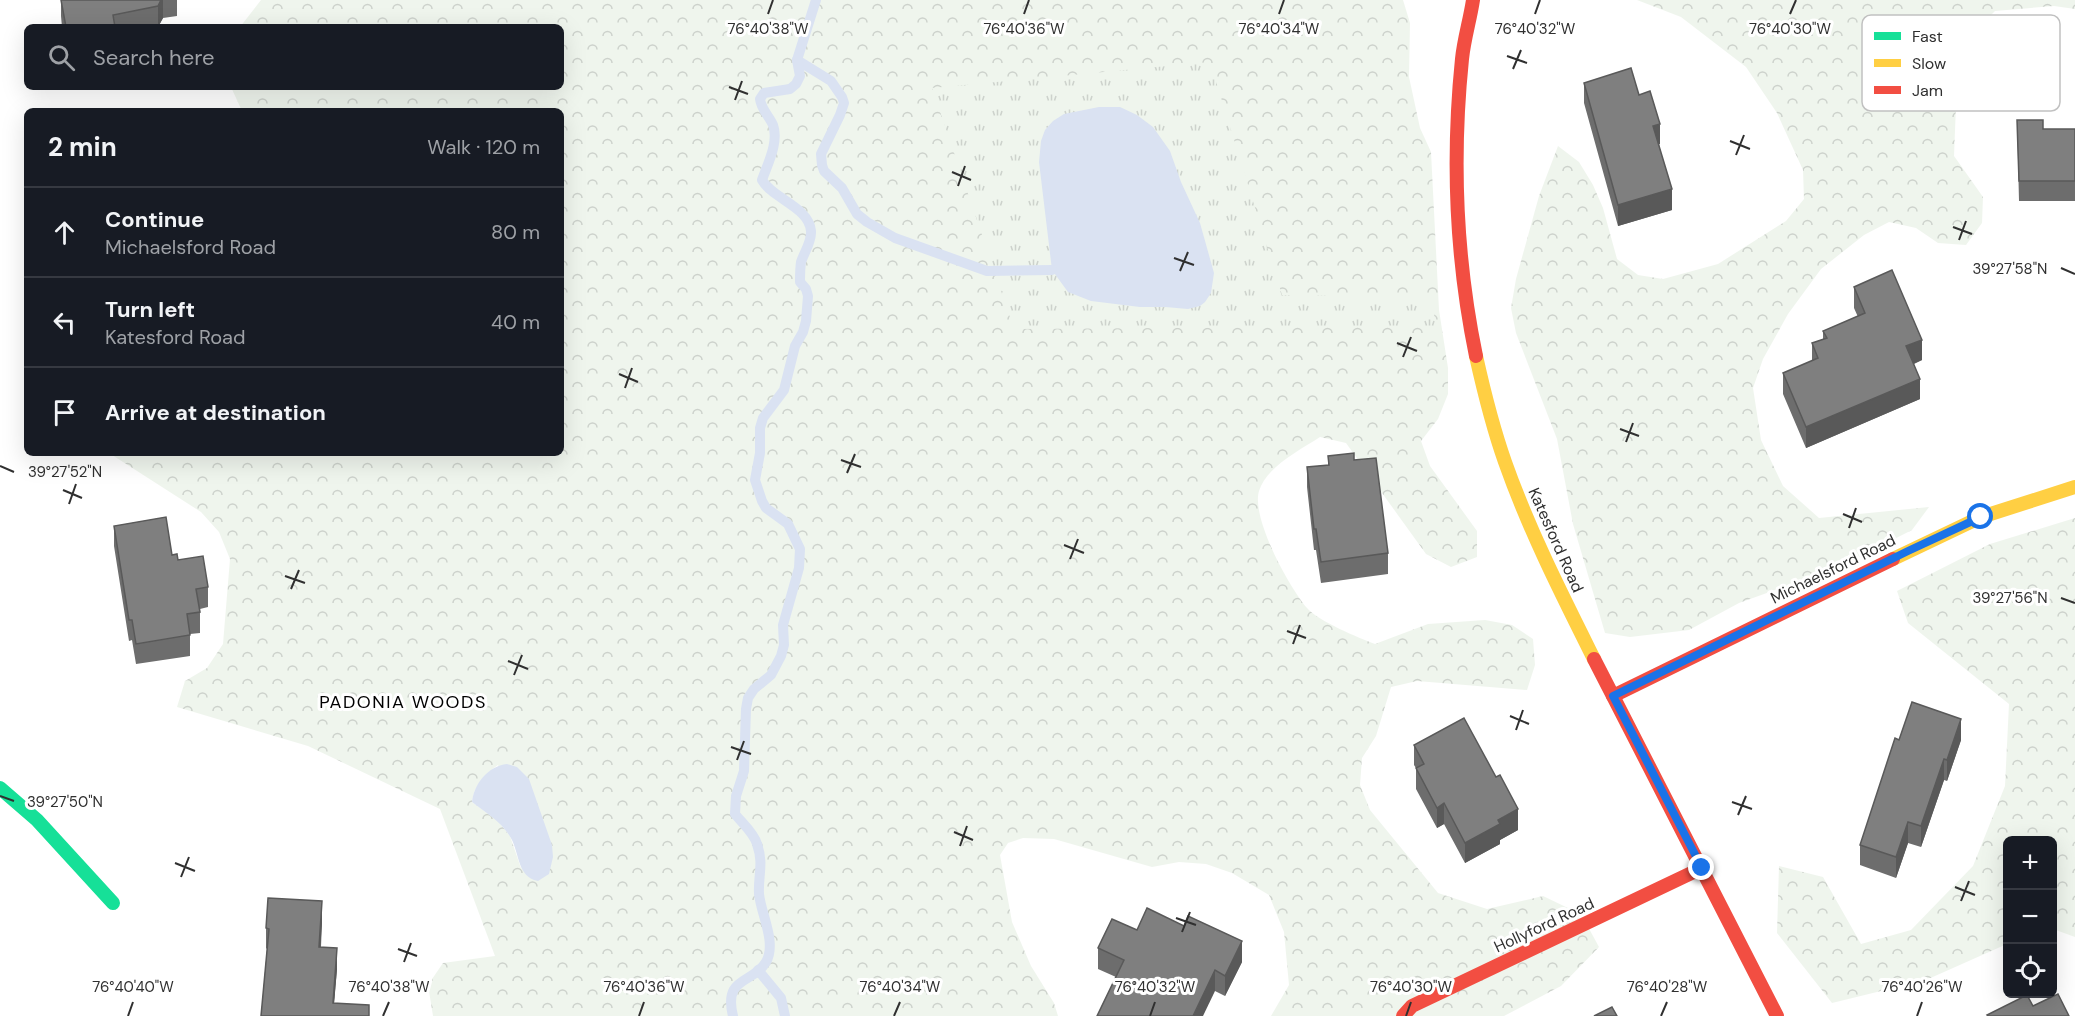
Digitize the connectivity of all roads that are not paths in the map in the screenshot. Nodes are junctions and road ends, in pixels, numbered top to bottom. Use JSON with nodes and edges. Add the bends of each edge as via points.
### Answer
{"nodes":[{"id":1,"x":1473,"y":0,"type":"edge"},
{"id":2,"x":2075,"y":487,"type":"edge"},
{"id":3,"x":1613,"y":696,"type":"junction"},
{"id":4,"x":0,"y":788,"type":"edge"},
{"id":5,"x":1702,"y":868,"type":"junction"},
{"id":6,"x":113,"y":903,"type":"dead end"},
{"id":7,"x":1403,"y":1016,"type":"edge"},
{"id":8,"x":1777,"y":1016,"type":"edge"}],
"edges":[{"from":1,"to":3,"type":"street","name":"Katesford Road","via":[[1462,57],[1457,154],[1461,256],[1474,350],[1495,433],[1527,523]]},
{"from":2,"to":3,"type":"street","name":"Michaelsford Road","via":[[1971,522]]},
{"from":3,"to":5,"type":"street","name":"Katesford Road"},
{"from":4,"to":6,"type":"street","via":[[37,820]]},
{"from":5,"to":7,"type":"street","name":"Hollyford Road","via":[[1412,1006]]},
{"from":5,"to":8,"type":"street","name":"Katesford Road"}]}
